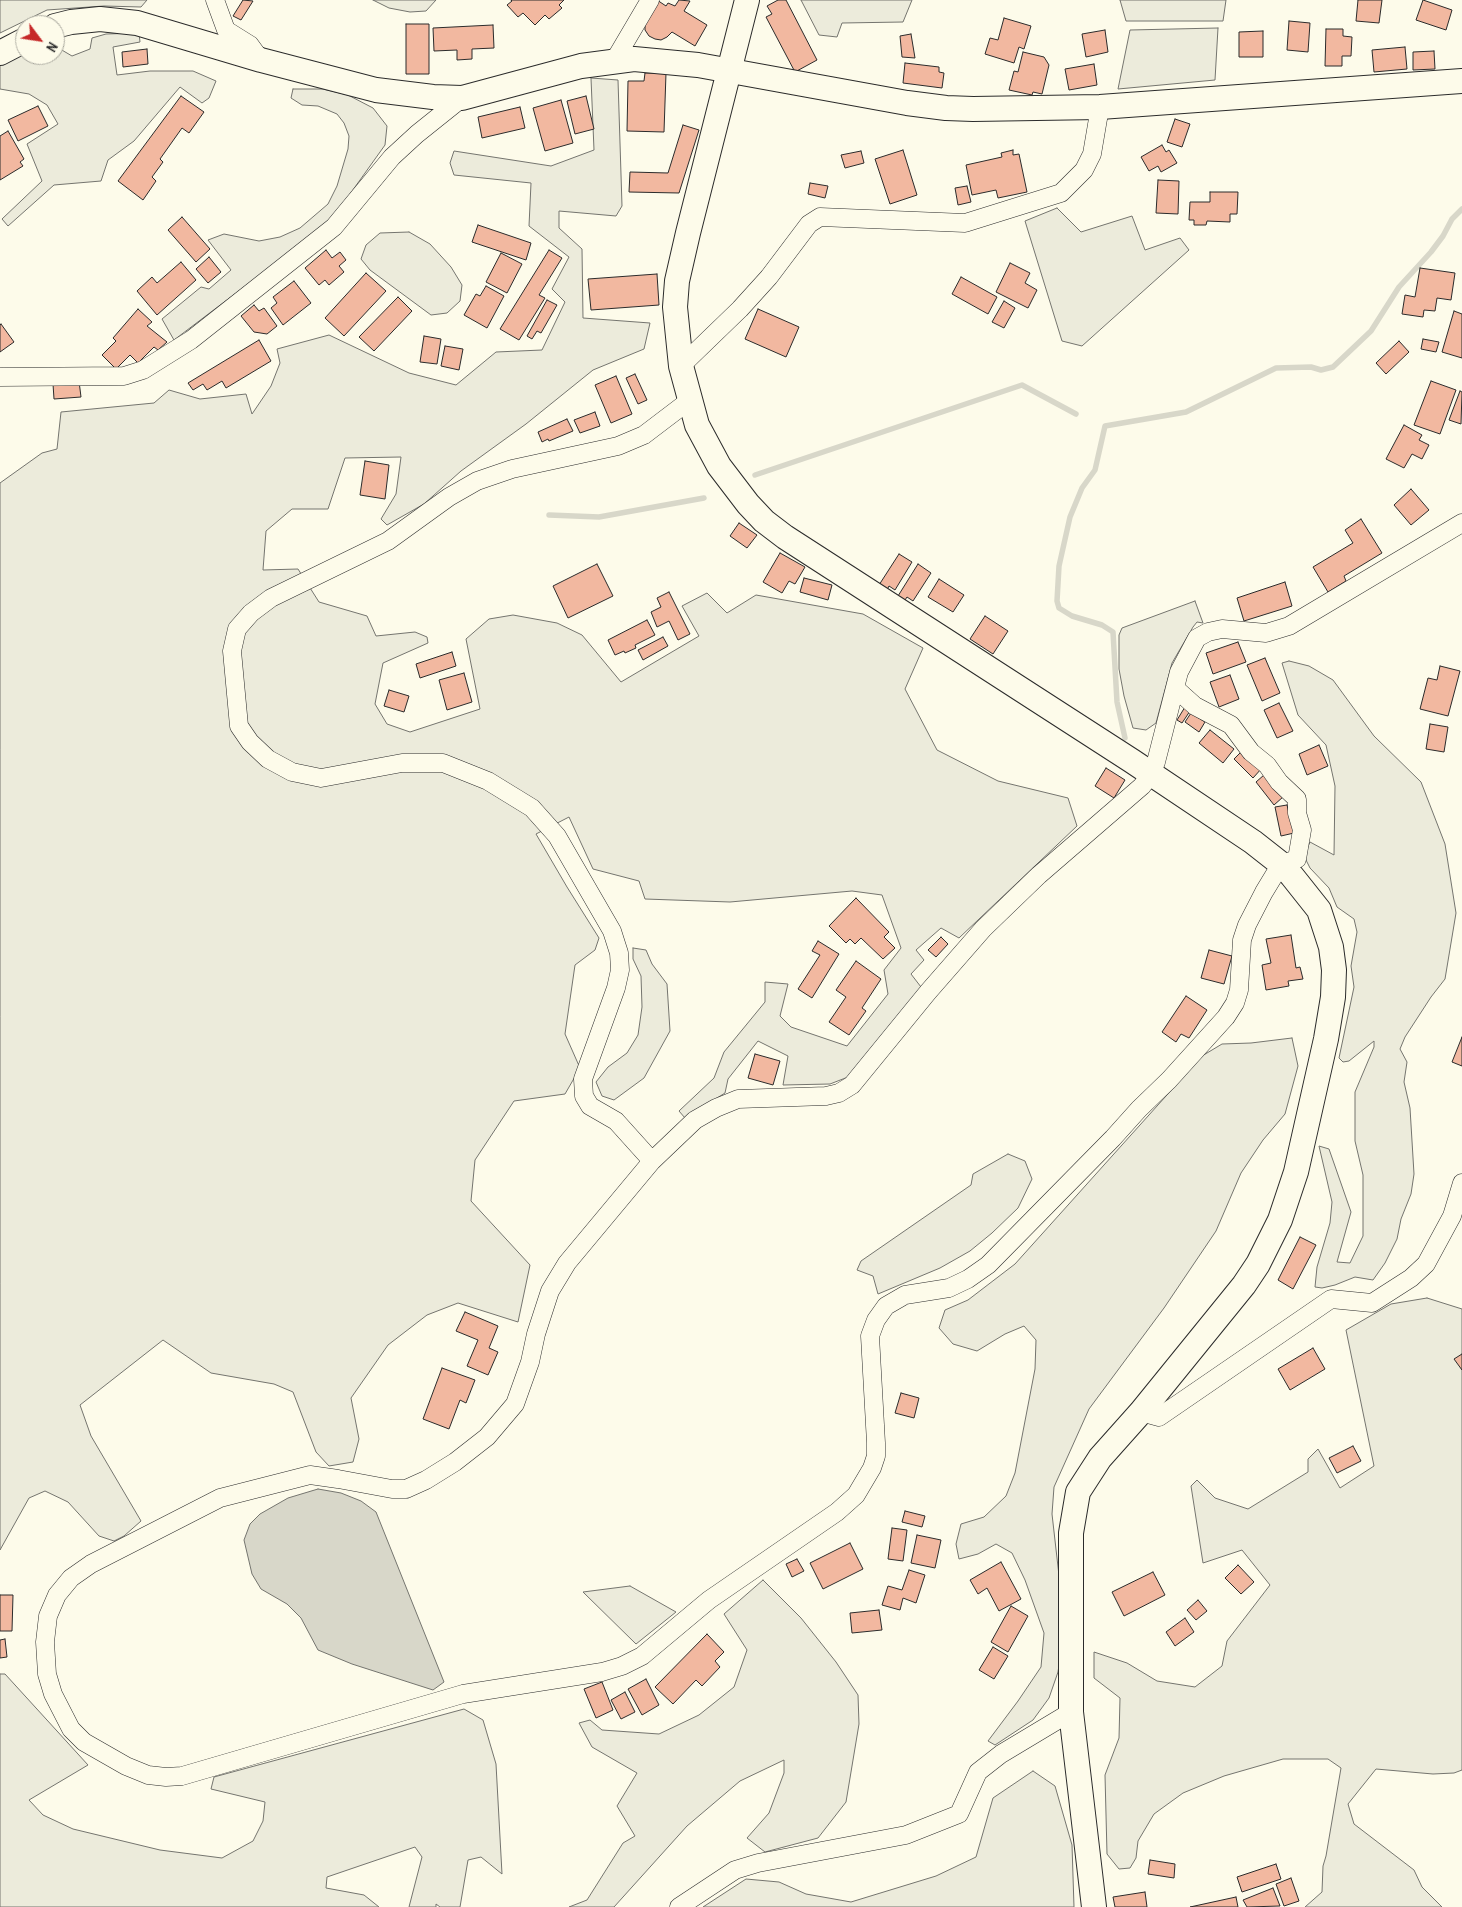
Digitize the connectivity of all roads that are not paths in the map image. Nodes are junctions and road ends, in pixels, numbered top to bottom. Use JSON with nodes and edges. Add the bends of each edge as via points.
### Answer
{"nodes":[{"id":1,"x":215,"y":0,"type":"edge"},
{"id":2,"x":650,"y":0,"type":"edge"},
{"id":3,"x":747,"y":0,"type":"edge"},
{"id":4,"x":65,"y":24,"type":"edge"},
{"id":5,"x":15,"y":45,"type":"edge"},
{"id":6,"x":0,"y":53,"type":"edge"},
{"id":7,"x":261,"y":60,"type":"junction"},
{"id":8,"x":614,"y":61,"type":"junction"},
{"id":9,"x":729,"y":72,"type":"junction"},
{"id":10,"x":1462,"y":81,"type":"edge"},
{"id":11,"x":462,"y":98,"type":"junction"},
{"id":12,"x":1100,"y":107,"type":"junction"},
{"id":13,"x":681,"y":366,"type":"junction"},
{"id":14,"x":0,"y":376,"type":"edge"},
{"id":15,"x":690,"y":400,"type":"junction"},
{"id":16,"x":1462,"y":524,"type":"edge"},
{"id":17,"x":1175,"y":688,"type":"junction"},
{"id":18,"x":1151,"y":774,"type":"junction"},
{"id":19,"x":1281,"y":864,"type":"junction"},
{"id":20,"x":652,"y":1161,"type":"junction"},
{"id":21,"x":1462,"y":1183,"type":"edge"},
{"id":22,"x":1141,"y":1412,"type":"junction"},
{"id":23,"x":1071,"y":1712,"type":"junction"},
{"id":24,"x":679,"y":1907,"type":"edge"},
{"id":25,"x":1094,"y":1907,"type":"edge"}],
"edges":[{"from":1,"to":7,"type":"street","via":[[226,30],[250,45]]},
{"from":2,"to":8,"type":"street"},
{"from":3,"to":9,"type":"street"},
{"from":4,"to":7,"type":"street","via":[[100,19],[137,23]]},
{"from":5,"to":6,"type":"street"},
{"from":7,"to":11,"type":"street","via":[[376,90]]},
{"from":8,"to":9,"type":"street","via":[[634,59],[698,65]]},
{"from":8,"to":11,"type":"street","via":[[581,66]]},
{"from":9,"to":12,"type":"street","via":[[946,108]]},
{"from":9,"to":13,"type":"street","via":[[677,281],[676,320]]},
{"from":10,"to":12,"type":"street"},
{"from":11,"to":14,"type":"street","via":[[392,157],[334,227],[191,340],[143,370],[124,376]]},
{"from":12,"to":13,"type":"street","via":[[1092,154],[1084,170],[1061,193],[965,224],[820,217],[809,224],[740,309]]},
{"from":13,"to":15,"type":"street"},
{"from":15,"to":18,"type":"street","via":[[697,425],[719,466],[764,520],[785,537]]},
{"from":15,"to":20,"type":"street","via":[[644,434],[618,446],[512,469],[449,497],[388,541],[271,598],[250,613],[237,629],[232,651],[239,726],[268,759],[292,772],[321,778],[402,763],[442,763],[488,781],[532,808],[557,836],[612,931],[619,953],[616,988],[583,1079],[584,1096],[590,1106],[616,1121]]},
{"from":16,"to":17,"type":"street","via":[[1289,626],[1266,633],[1222,629],[1197,638],[1179,672]]},
{"from":17,"to":18,"type":"street"},
{"from":17,"to":19,"type":"street","via":[[1195,706],[1231,725],[1251,752],[1297,799],[1302,830],[1297,859]]},
{"from":18,"to":19,"type":"street"},
{"from":18,"to":20,"type":"street","via":[[1142,786],[1039,875],[983,929],[852,1085],[826,1096],[738,1099],[695,1120]]},
{"from":19,"to":20,"type":"street","via":[[1242,940],[1239,990],[1226,1016],[1169,1080],[988,1265],[949,1288],[905,1295],[886,1306],[876,1320],[870,1336],[876,1456],[856,1495],[837,1512],[709,1600],[642,1656],[602,1672],[462,1694],[182,1776],[148,1776],[84,1742],[62,1714],[47,1674],[48,1616],[57,1595],[71,1578],[91,1564],[220,1498],[310,1475],[406,1489],[455,1462],[487,1437],[514,1404],[550,1291],[566,1263]]},
{"from":19,"to":22,"type":"street","via":[[1319,910],[1331,947],[1334,970],[1326,1039],[1296,1172],[1280,1220],[1258,1264]]},
{"from":21,"to":22,"type":"street","via":[[1452,1216],[1426,1264],[1411,1278],[1372,1303],[1331,1299],[1159,1417]]},
{"from":22,"to":23,"type":"street","via":[[1100,1458],[1078,1492],[1072,1533]]},
{"from":23,"to":24,"type":"street","via":[[1001,1754],[978,1772],[959,1814],[906,1835],[735,1870]]},
{"from":23,"to":25,"type":"street"}]}
